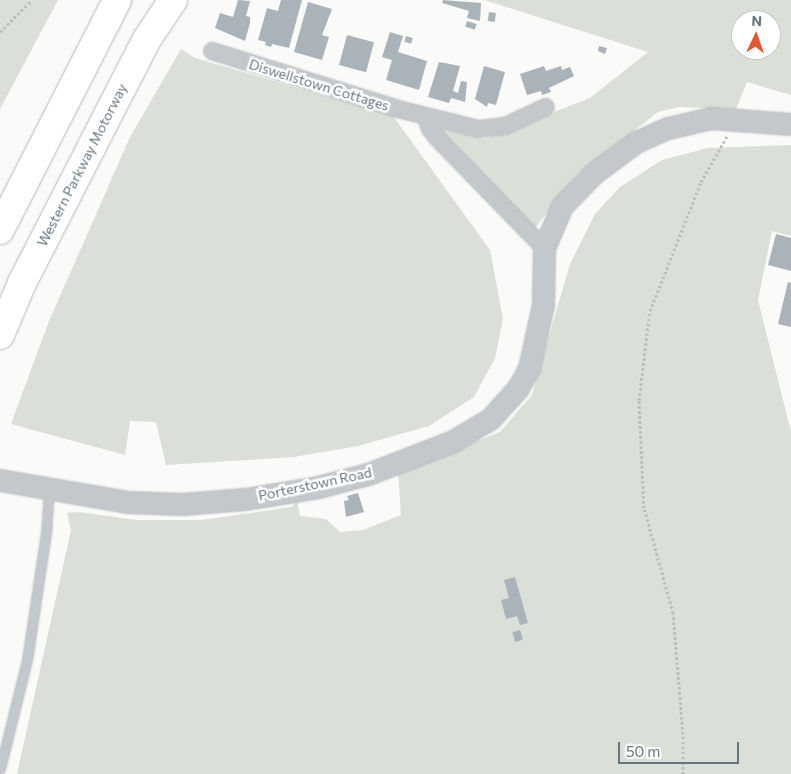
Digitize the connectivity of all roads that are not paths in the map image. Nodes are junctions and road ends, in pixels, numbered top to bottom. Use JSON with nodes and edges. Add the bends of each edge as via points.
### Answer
{"nodes":[{"id":1,"x":117,"y":0,"type":"edge"},
{"id":2,"x":172,"y":0,"type":"edge"},
{"id":3,"x":212,"y":51,"type":"dead end"},
{"id":4,"x":546,"y":107,"type":"dead end"},
{"id":5,"x":426,"y":117,"type":"junction"},
{"id":6,"x":791,"y":124,"type":"edge"},
{"id":7,"x":0,"y":230,"type":"edge"},
{"id":8,"x":544,"y":248,"type":"junction"},
{"id":9,"x":0,"y":335,"type":"edge"},
{"id":10,"x":0,"y":480,"type":"edge"},
{"id":11,"x":49,"y":490,"type":"junction"},
{"id":12,"x":0,"y":769,"type":"edge"}],
"edges":[{"from":1,"to":7,"type":"highway"},
{"from":2,"to":9,"type":"highway","name":"Western Parkway Motorway","via":[[143,47],[22,283]]},
{"from":3,"to":5,"type":"street","name":"Diswellstown Cottages"},
{"from":4,"to":5,"type":"street","name":"Diswellstown Cottages","via":[[491,129]]},
{"from":5,"to":8,"type":"street","via":[[438,139]]},
{"from":6,"to":8,"type":"street","name":"Porterstown Road","via":[[711,118],[668,128],[636,142],[594,173],[562,206]]},
{"from":8,"to":11,"type":"street","name":"Porterstown Road","via":[[543,305],[529,368],[518,388],[490,420],[453,441],[368,474],[245,499],[182,504],[127,502]]},
{"from":10,"to":11,"type":"street","name":"Porterstown Road"},
{"from":11,"to":12,"type":"lane","via":[[46,533],[27,660]]}]}
